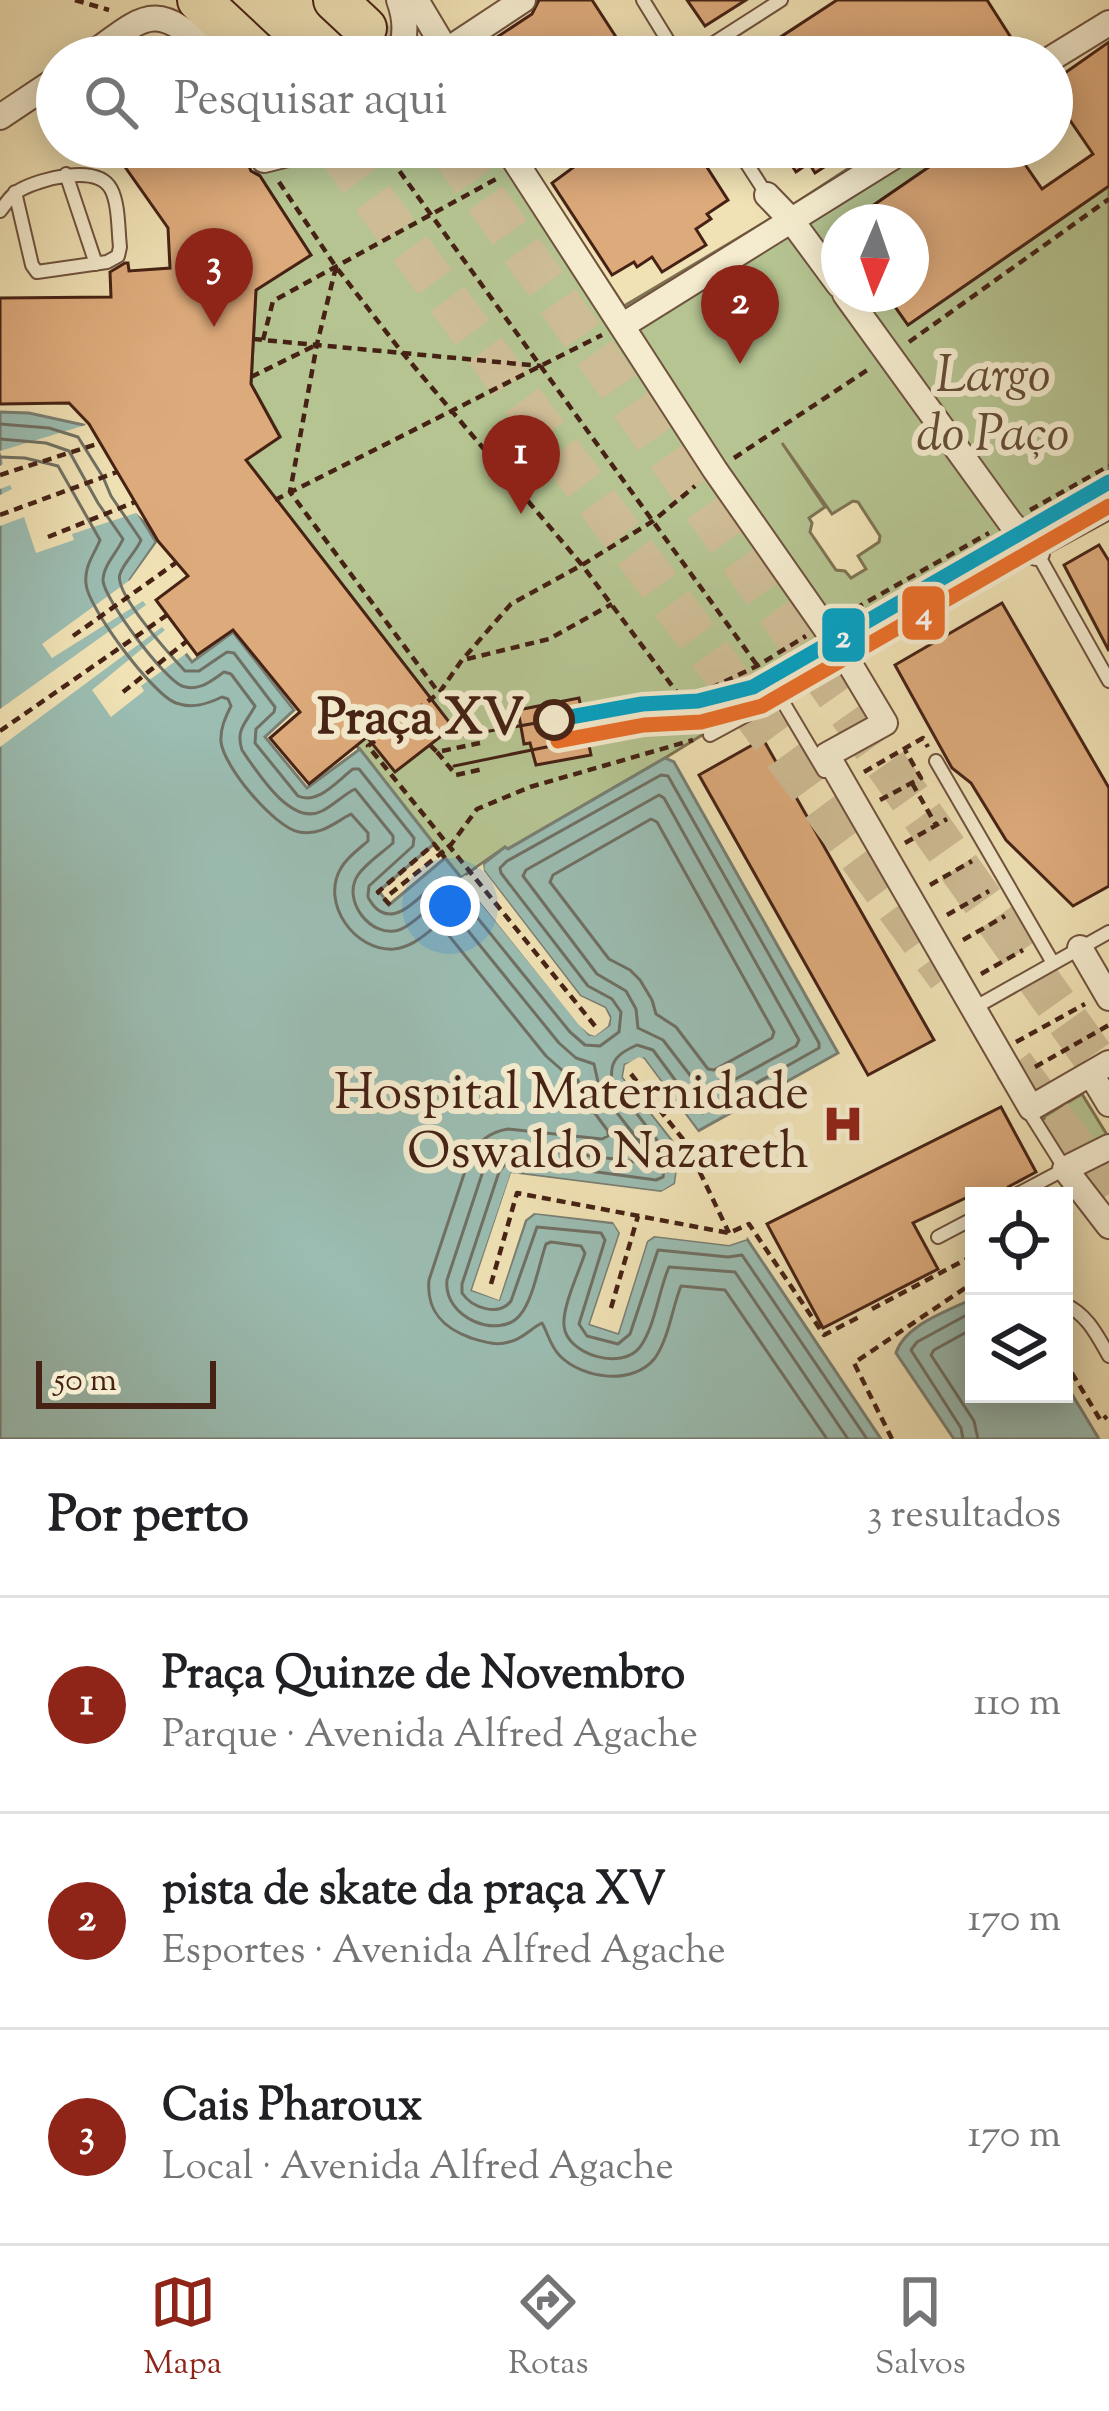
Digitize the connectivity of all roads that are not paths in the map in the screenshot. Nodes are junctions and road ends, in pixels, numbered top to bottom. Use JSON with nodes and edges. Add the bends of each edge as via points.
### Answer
{"nodes":[{"id":1,"x":199,"y":0,"type":"edge"},
{"id":2,"x":399,"y":0,"type":"edge"},
{"id":3,"x":416,"y":0,"type":"edge"},
{"id":4,"x":524,"y":0,"type":"edge"},
{"id":5,"x":643,"y":0,"type":"edge"},
{"id":6,"x":781,"y":0,"type":"edge"},
{"id":7,"x":1109,"y":23,"type":"edge"},
{"id":8,"x":117,"y":36,"type":"edge"},
{"id":9,"x":192,"y":36,"type":"edge"},
{"id":10,"x":238,"y":36,"type":"edge"},
{"id":11,"x":404,"y":36,"type":"edge"},
{"id":12,"x":440,"y":36,"type":"edge"},
{"id":13,"x":472,"y":36,"type":"edge"},
{"id":14,"x":666,"y":36,"type":"edge"},
{"id":15,"x":725,"y":36,"type":"edge"},
{"id":16,"x":1073,"y":45,"type":"edge"},
{"id":17,"x":36,"y":93,"type":"edge"},
{"id":18,"x":0,"y":117,"type":"edge"},
{"id":19,"x":526,"y":168,"type":"edge"},
{"id":20,"x":750,"y":168,"type":"edge"},
{"id":21,"x":875,"y":168,"type":"edge"},
{"id":22,"x":66,"y":174,"type":"junction"},
{"id":23,"x":15,"y":192,"type":"junction"},
{"id":24,"x":767,"y":195,"type":"joint"},
{"id":25,"x":0,"y":211,"type":"edge"},
{"id":26,"x":791,"y":220,"type":"junction"},
{"id":27,"x":821,"y":261,"type":"edge"},
{"id":28,"x":96,"y":264,"type":"junction"},
{"id":29,"x":858,"y":312,"type":"edge"},
{"id":30,"x":628,"y":322,"type":"junction"},
{"id":31,"x":1109,"y":513,"type":"edge"},
{"id":32,"x":1036,"y":554,"type":"junction"},
{"id":33,"x":845,"y":656,"type":"junction"},
{"id":34,"x":1109,"y":681,"type":"edge"},
{"id":35,"x":780,"y":697,"type":"junction"},
{"id":36,"x":710,"y":735,"type":"road end"},
{"id":37,"x":936,"y":761,"type":"road end"},
{"id":38,"x":1109,"y":932,"type":"edge"},
{"id":39,"x":1080,"y":948,"type":"junction"},
{"id":40,"x":1053,"y":963,"type":"junction"},
{"id":41,"x":1107,"y":995,"type":"edge"},
{"id":42,"x":971,"y":1012,"type":"junction"},
{"id":43,"x":1100,"y":1069,"type":"edge"},
{"id":44,"x":1109,"y":1104,"type":"edge"},
{"id":45,"x":1109,"y":1147,"type":"edge"},
{"id":46,"x":1065,"y":1169,"type":"junction"},
{"id":47,"x":1031,"y":1187,"type":"edge"},
{"id":48,"x":965,"y":1223,"type":"edge"},
{"id":49,"x":1109,"y":1226,"type":"edge"},
{"id":50,"x":938,"y":1237,"type":"dead end"},
{"id":51,"x":1073,"y":1308,"type":"edge"},
{"id":52,"x":1109,"y":1356,"type":"edge"}],
"edges":[{"from":1,"to":10,"type":"highway"},
{"from":2,"to":11,"type":"street"},
{"from":3,"to":12,"type":"street"},
{"from":4,"to":13,"type":"street"},
{"from":5,"to":14,"type":"lane"},
{"from":6,"to":15,"type":"lane"},
{"from":7,"to":16,"type":"street"},
{"from":8,"to":9,"type":"street","via":[[156,17]]},
{"from":17,"to":18,"type":"street"},
{"from":19,"to":30,"type":"street"},
{"from":20,"to":24,"type":"lane"},
{"from":21,"to":26,"type":"street"},
{"from":22,"to":23,"type":"lane"},
{"from":22,"to":28,"type":"lane"},
{"from":22,"to":28,"type":"lane","via":[[99,178],[113,193],[118,256]]},
{"from":23,"to":25,"type":"lane"},
{"from":23,"to":28,"type":"lane","via":[[37,272]]},
{"from":24,"to":26,"type":"street"},
{"from":26,"to":27,"type":"street"},
{"from":26,"to":30,"type":"street"},
{"from":29,"to":32,"type":"street"},
{"from":30,"to":33,"type":"street","via":[[716,470]]},
{"from":31,"to":32,"type":"lane"},
{"from":32,"to":33,"type":"lane"},
{"from":32,"to":34,"type":"lane"},
{"from":33,"to":35,"type":"lane"},
{"from":33,"to":42,"type":"street","via":[[885,723],[827,755]]},
{"from":35,"to":36,"type":"lane"},
{"from":35,"to":42,"type":"lane"},
{"from":37,"to":40,"type":"lane"},
{"from":38,"to":39,"type":"lane"},
{"from":39,"to":40,"type":"lane"},
{"from":39,"to":41,"type":"street"},
{"from":40,"to":42,"type":"lane"},
{"from":42,"to":43,"type":"street","via":[[1031,1108]]},
{"from":42,"to":46,"type":"lane"},
{"from":43,"to":44,"type":"street"},
{"from":45,"to":46,"type":"street"},
{"from":46,"to":47,"type":"lane"},
{"from":46,"to":49,"type":"street"},
{"from":48,"to":50,"type":"lane"},
{"from":51,"to":52,"type":"lane"}]}
